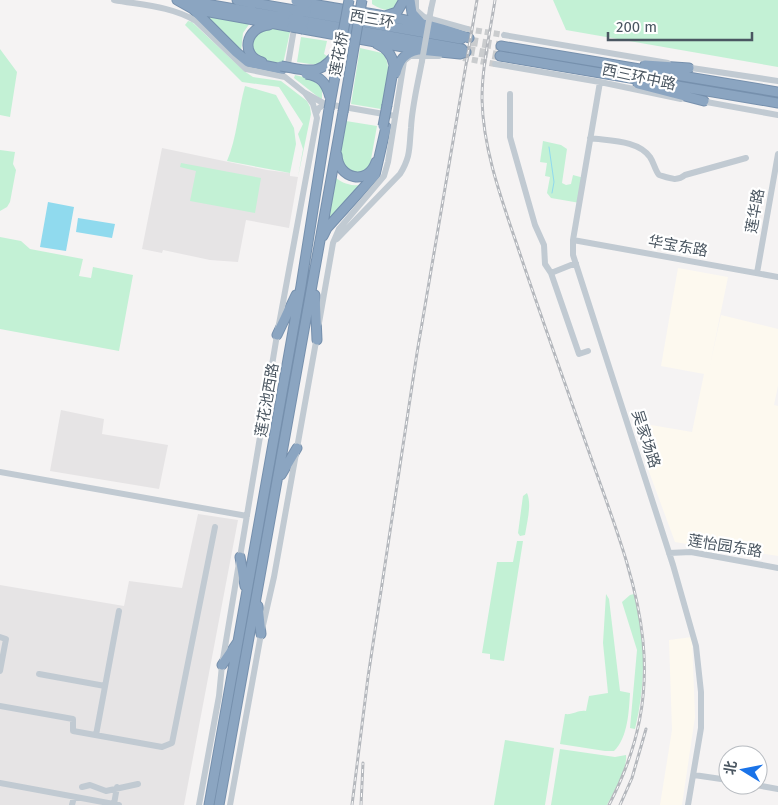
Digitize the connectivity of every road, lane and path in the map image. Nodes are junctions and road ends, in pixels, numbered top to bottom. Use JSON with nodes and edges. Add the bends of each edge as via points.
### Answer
{"nodes":[{"id":1,"x":114,"y":0,"type":"edge"},
{"id":2,"x":177,"y":0,"type":"edge"},
{"id":3,"x":183,"y":0,"type":"edge"},
{"id":4,"x":237,"y":0,"type":"edge"},
{"id":5,"x":292,"y":0,"type":"edge"},
{"id":6,"x":349,"y":0,"type":"edge"},
{"id":7,"x":362,"y":0,"type":"edge"},
{"id":8,"x":404,"y":0,"type":"edge"},
{"id":9,"x":410,"y":0,"type":"edge"},
{"id":10,"x":416,"y":0,"type":"edge"},
{"id":11,"x":433,"y":0,"type":"edge"},
{"id":12,"x":193,"y":9,"type":"junction"},
{"id":13,"x":304,"y":13,"type":"edge"},
{"id":14,"x":294,"y":14,"type":"edge"},
{"id":15,"x":382,"y":16,"type":"junction"},
{"id":16,"x":277,"y":24,"type":"junction"},
{"id":17,"x":424,"y":25,"type":"junction"},
{"id":18,"x":504,"y":35,"type":"tunnel mouth"},
{"id":19,"x":370,"y":41,"type":"junction"},
{"id":20,"x":467,"y":45,"type":"junction"},
{"id":21,"x":501,"y":46,"type":"tunnel mouth"},
{"id":22,"x":340,"y":47,"type":"junction"},
{"id":23,"x":420,"y":50,"type":"junction"},
{"id":24,"x":498,"y":60,"type":"joint"},
{"id":25,"x":593,"y":66,"type":"junction"},
{"id":26,"x":689,"y":68,"type":"junction"},
{"id":27,"x":283,"y":71,"type":"junction"},
{"id":28,"x":600,"y":82,"type":"junction"},
{"id":29,"x":778,"y":82,"type":"edge"},
{"id":30,"x":778,"y":92,"type":"edge"},
{"id":31,"x":305,"y":93,"type":"junction"},
{"id":32,"x":510,"y":94,"type":"dead end"},
{"id":33,"x":704,"y":101,"type":"junction"},
{"id":34,"x":329,"y":104,"type":"junction"},
{"id":35,"x":778,"y":104,"type":"edge"},
{"id":36,"x":388,"y":105,"type":"junction"},
{"id":37,"x":343,"y":112,"type":"joint"},
{"id":38,"x":316,"y":114,"type":"junction"},
{"id":39,"x":778,"y":115,"type":"edge"},
{"id":40,"x":395,"y":116,"type":"junction"},
{"id":41,"x":385,"y":127,"type":"junction"},
{"id":42,"x":590,"y":138,"type":"junction"},
{"id":43,"x":337,"y":148,"type":"junction"},
{"id":44,"x":778,"y":154,"type":"edge"},
{"id":45,"x":746,"y":158,"type":"dead end"},
{"id":46,"x":574,"y":240,"type":"junction"},
{"id":47,"x":320,"y":242,"type":"junction"},
{"id":48,"x":332,"y":243,"type":"junction"},
{"id":49,"x":576,"y":263,"type":"junction"},
{"id":50,"x":551,"y":273,"type":"junction"},
{"id":51,"x":757,"y":273,"type":"junction"},
{"id":52,"x":314,"y":277,"type":"junction"},
{"id":53,"x":778,"y":277,"type":"edge"},
{"id":54,"x":301,"y":286,"type":"junction"},
{"id":55,"x":277,"y":335,"type":"junction"},
{"id":56,"x":317,"y":340,"type":"junction"},
{"id":57,"x":588,"y":351,"type":"dead end"},
{"id":58,"x":297,"y":448,"type":"junction"},
{"id":59,"x":0,"y":472,"type":"edge"},
{"id":60,"x":277,"y":482,"type":"junction"},
{"id":61,"x":247,"y":516,"type":"junction"},
{"id":62,"x":215,"y":526,"type":"dead end"},
{"id":63,"x":669,"y":553,"type":"junction"},
{"id":64,"x":240,"y":557,"type":"junction"},
{"id":65,"x":778,"y":568,"type":"edge"},
{"id":66,"x":247,"y":594,"type":"junction"},
{"id":67,"x":257,"y":596,"type":"junction"},
{"id":68,"x":119,"y":611,"type":"dead end"},
{"id":69,"x":260,"y":634,"type":"junction"},
{"id":70,"x":0,"y":637,"type":"edge"},
{"id":71,"x":239,"y":641,"type":"junction"},
{"id":72,"x":222,"y":665,"type":"junction"},
{"id":73,"x":0,"y":671,"type":"edge"},
{"id":74,"x":39,"y":674,"type":"dead end"},
{"id":75,"x":105,"y":686,"type":"junction"},
{"id":76,"x":0,"y":706,"type":"edge"},
{"id":77,"x":96,"y":735,"type":"junction"},
{"id":78,"x":694,"y":775,"type":"junction"},
{"id":79,"x":718,"y":779,"type":"edge"},
{"id":80,"x":0,"y":784,"type":"edge"},
{"id":81,"x":138,"y":784,"type":"dead end"},
{"id":82,"x":82,"y":787,"type":"dead end"},
{"id":83,"x":117,"y":787,"type":"junction"},
{"id":84,"x":74,"y":797,"type":"junction"},
{"id":85,"x":72,"y":805,"type":"edge"},
{"id":86,"x":116,"y":805,"type":"edge"},
{"id":87,"x":199,"y":805,"type":"edge"},
{"id":88,"x":209,"y":805,"type":"edge"},
{"id":89,"x":219,"y":805,"type":"edge"},
{"id":90,"x":230,"y":805,"type":"edge"},
{"id":91,"x":688,"y":805,"type":"edge"}],
"edges":[{"from":1,"to":27,"type":"street","via":[[182,13],[196,21],[246,69]]},
{"from":2,"to":12,"type":"highway"},
{"from":3,"to":14,"type":"highway"},
{"from":4,"to":14,"type":"highway"},
{"from":5,"to":14,"type":"highway"},
{"from":6,"to":22,"type":"highway","name":"莲花池西路","bridge":true},
{"from":7,"to":37,"type":"highway","name":"莲花桥","bridge":true},
{"from":8,"to":15,"type":"highway","via":[[397,12]]},
{"from":9,"to":17,"type":"highway","via":[[412,13]]},
{"from":10,"to":20,"type":"street","via":[[416,10]]},
{"from":11,"to":48,"type":"street","bridge":true,"via":[[408,162]]},
{"from":12,"to":16,"type":"highway"},
{"from":12,"to":27,"type":"highway","via":[[248,62]]},
{"from":13,"to":14,"type":"highway","bridge":true},
{"from":13,"to":14,"type":"highway","bridge":true},
{"from":13,"to":15,"type":"highway"},
{"from":13,"to":19,"type":"highway"},
{"from":13,"to":20,"type":"highway","name":"西三环"},
{"from":13,"to":27,"type":"street"},
{"from":14,"to":16,"type":"highway"},
{"from":15,"to":17,"type":"highway"},
{"from":16,"to":27,"type":"highway","via":[[262,25],[253,30],[248,40],[249,48],[257,61]]},
{"from":17,"to":20,"type":"highway","via":[[451,31]]},
{"from":18,"to":26,"type":"street","name":"西三环中路"},
{"from":19,"to":23,"type":"highway"},
{"from":19,"to":36,"type":"highway","via":[[383,46],[393,60]]},
{"from":20,"to":23,"type":"highway","via":[[460,54]]},
{"from":20,"to":40,"type":"street","via":[[410,56],[404,61]]},
{"from":21,"to":25,"type":"highway"},
{"from":22,"to":27,"type":"highway","bridge":true,"via":[[328,64],[318,70]]},
{"from":22,"to":34,"type":"highway","name":"莲花池西路","bridge":true},
{"from":23,"to":36,"type":"highway","via":[[405,55],[398,64]]},
{"from":24,"to":25,"type":"highway"},
{"from":24,"to":28,"type":"street","name":"西三环中路"},
{"from":25,"to":26,"type":"highway","via":[[612,59]]},
{"from":25,"to":30,"type":"highway"},
{"from":25,"to":33,"type":"highway","via":[[611,79]]},
{"from":25,"to":35,"type":"highway"},
{"from":26,"to":29,"type":"street","name":"西三环中路"},
{"from":27,"to":31,"type":"street"},
{"from":27,"to":34,"type":"highway","bridge":true,"via":[[316,75],[327,86]]},
{"from":28,"to":33,"type":"street","name":"西三环中路"},
{"from":28,"to":42,"type":"street","name":"吴家场路"},
{"from":31,"to":34,"type":"street"},
{"from":31,"to":38,"type":"street"},
{"from":32,"to":50,"type":"street","via":[[510,137],[535,225],[544,245],[545,264]]},
{"from":33,"to":39,"type":"street","name":"西三环中路"},
{"from":34,"to":38,"type":"street","via":[[319,108]]},
{"from":34,"to":40,"type":"street"},
{"from":34,"to":54,"type":"highway","name":"莲花池西路"},
{"from":36,"to":41,"type":"highway","bridge":true},
{"from":37,"to":43,"type":"highway","name":"莲花池西路"},
{"from":38,"to":55,"type":"street","name":"莲花池西路"},
{"from":40,"to":48,"type":"street","via":[[384,176],[339,229]]},
{"from":41,"to":43,"type":"highway","via":[[372,170],[359,178],[343,172],[337,162]]},
{"from":41,"to":47,"type":"highway","via":[[375,175],[327,228]]},
{"from":42,"to":45,"type":"street","via":[[635,146],[651,159],[659,175],[676,179]]},
{"from":42,"to":46,"type":"street","name":"吴家场路"},
{"from":43,"to":47,"type":"highway","name":"莲花池西路"},
{"from":44,"to":51,"type":"street","name":"莲华路"},
{"from":46,"to":49,"type":"street","name":"吴家场路"},
{"from":46,"to":51,"type":"street","name":"华宝东路"},
{"from":47,"to":52,"type":"highway","name":"莲花池西路"},
{"from":48,"to":56,"type":"street"},
{"from":49,"to":50,"type":"street"},
{"from":49,"to":63,"type":"street","name":"吴家场路"},
{"from":50,"to":57,"type":"street","via":[[579,354]]},
{"from":51,"to":53,"type":"street","name":"华宝东路"},
{"from":52,"to":56,"type":"highway"},
{"from":52,"to":60,"type":"highway","name":"莲花池西路"},
{"from":54,"to":55,"type":"highway"},
{"from":54,"to":66,"type":"highway","name":"莲花池西路"},
{"from":55,"to":61,"type":"street","name":"莲花池西路"},
{"from":56,"to":58,"type":"street"},
{"from":58,"to":60,"type":"highway"},
{"from":58,"to":69,"type":"street","via":[[274,577]]},
{"from":59,"to":61,"type":"street"},
{"from":60,"to":67,"type":"highway","name":"莲花池西路"},
{"from":61,"to":64,"type":"street","name":"莲花池西路"},
{"from":62,"to":77,"type":"street","via":[[172,744],[162,747]]},
{"from":63,"to":65,"type":"street","name":"莲怡园东路","via":[[691,552]]},
{"from":63,"to":78,"type":"street","name":"吴家场路","via":[[696,646],[701,692]]},
{"from":64,"to":66,"type":"highway"},
{"from":64,"to":72,"type":"street","name":"莲花池西路"},
{"from":66,"to":71,"type":"highway","name":"莲花池西路"},
{"from":67,"to":69,"type":"highway"},
{"from":67,"to":89,"type":"highway","name":"莲花池西路"},
{"from":68,"to":75,"type":"street"},
{"from":69,"to":90,"type":"street"},
{"from":70,"to":73,"type":"street","via":[[6,639]]},
{"from":71,"to":72,"type":"highway"},
{"from":71,"to":88,"type":"highway","name":"莲花池西路"},
{"from":72,"to":87,"type":"street","name":"莲花池西路"},
{"from":74,"to":75,"type":"street"},
{"from":75,"to":77,"type":"street"},
{"from":76,"to":77,"type":"street","via":[[73,719],[74,731]]},
{"from":78,"to":79,"type":"street"},
{"from":78,"to":91,"type":"street","name":"吴家场路"},
{"from":80,"to":84,"type":"street"},
{"from":81,"to":83,"type":"street"},
{"from":82,"to":83,"type":"street","via":[[90,785],[106,791]]},
{"from":83,"to":86,"type":"street"},
{"from":84,"to":85,"type":"street"},
{"from":84,"to":86,"type":"street"}]}
